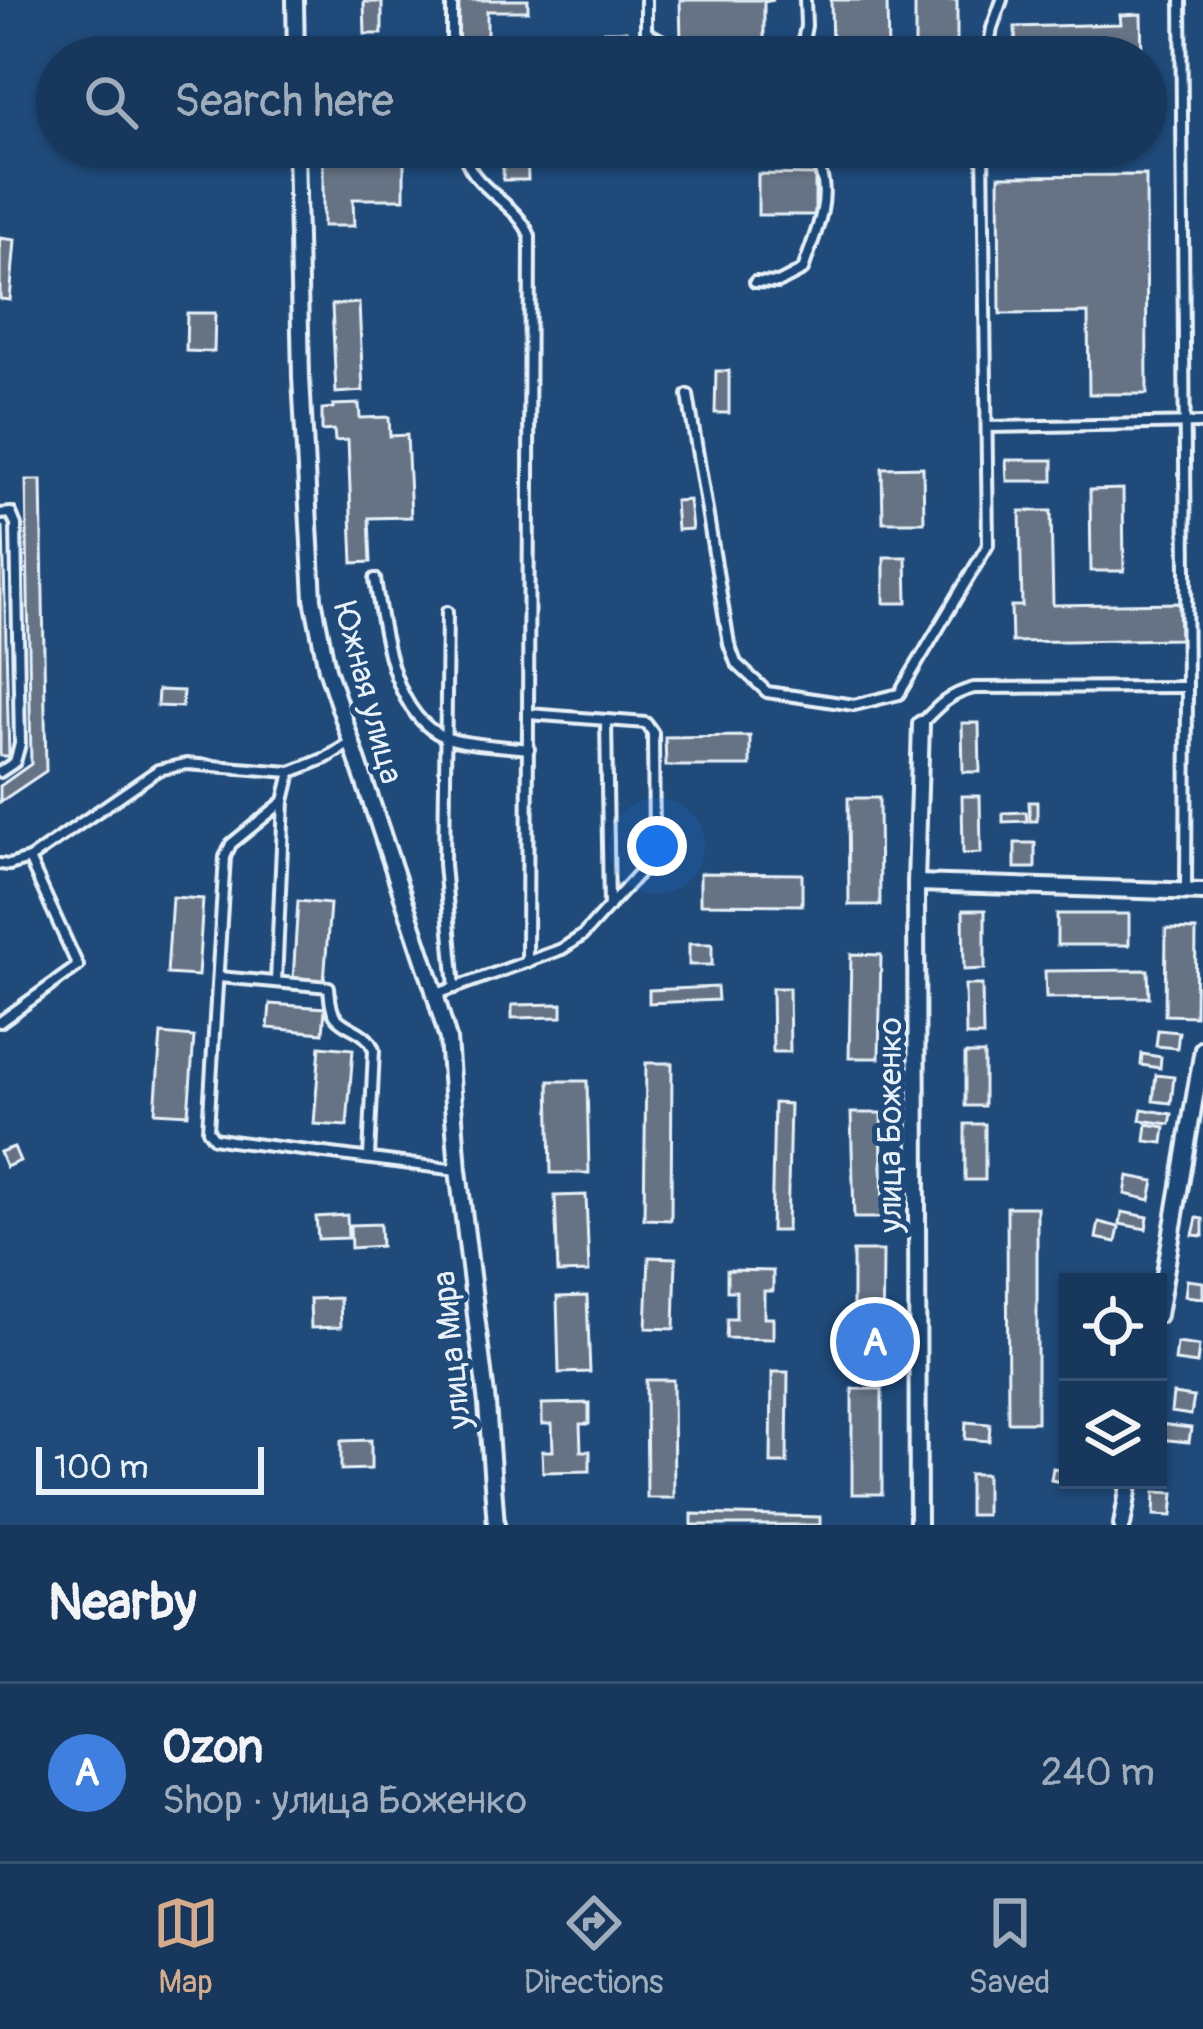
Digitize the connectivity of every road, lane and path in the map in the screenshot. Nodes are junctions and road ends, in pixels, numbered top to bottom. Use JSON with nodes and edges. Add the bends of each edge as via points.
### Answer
{"nodes":[{"id":1,"x":295,"y":0,"type":"edge"},
{"id":2,"x":452,"y":0,"type":"edge"},
{"id":3,"x":646,"y":0,"type":"edge"},
{"id":4,"x":805,"y":0,"type":"edge"},
{"id":5,"x":1002,"y":0,"type":"edge"},
{"id":6,"x":1181,"y":0,"type":"edge"},
{"id":7,"x":296,"y":36,"type":"edge"},
{"id":8,"x":452,"y":36,"type":"edge"},
{"id":9,"x":654,"y":36,"type":"edge"},
{"id":10,"x":804,"y":36,"type":"edge"},
{"id":11,"x":991,"y":36,"type":"edge"},
{"id":12,"x":296,"y":168,"type":"edge"},
{"id":13,"x":470,"y":168,"type":"edge"},
{"id":14,"x":818,"y":168,"type":"edge"},
{"id":15,"x":982,"y":168,"type":"edge"},
{"id":16,"x":755,"y":282,"type":"dead end"},
{"id":17,"x":688,"y":395,"type":"dead end"},
{"id":18,"x":1183,"y":422,"type":"junction"},
{"id":19,"x":1203,"y":422,"type":"edge"},
{"id":20,"x":987,"y":427,"type":"junction"},
{"id":21,"x":0,"y":514,"type":"edge"},
{"id":22,"x":375,"y":579,"type":"dead end"},
{"id":23,"x":447,"y":612,"type":"dead end"},
{"id":24,"x":1187,"y":687,"type":"junction"},
{"id":25,"x":529,"y":714,"type":"junction"},
{"id":26,"x":606,"y":722,"type":"junction"},
{"id":27,"x":921,"y":724,"type":"joint"},
{"id":28,"x":446,"y":738,"type":"junction"},
{"id":29,"x":350,"y":742,"type":"junction"},
{"id":30,"x":529,"y":749,"type":"junction"},
{"id":31,"x":0,"y":772,"type":"edge"},
{"id":32,"x":291,"y":772,"type":"junction"},
{"id":33,"x":284,"y":801,"type":"junction"},
{"id":34,"x":29,"y":859,"type":"junction"},
{"id":35,"x":0,"y":864,"type":"edge"},
{"id":36,"x":916,"y":883,"type":"junction"},
{"id":37,"x":1186,"y":890,"type":"junction"},
{"id":38,"x":1203,"y":892,"type":"edge"},
{"id":39,"x":609,"y":908,"type":"junction"},
{"id":40,"x":527,"y":962,"type":"junction"},
{"id":41,"x":219,"y":977,"type":"junction"},
{"id":42,"x":276,"y":982,"type":"junction"},
{"id":43,"x":454,"y":988,"type":"junction"},
{"id":44,"x":436,"y":994,"type":"junction"},
{"id":45,"x":0,"y":1022,"type":"edge"},
{"id":46,"x":1203,"y":1049,"type":"edge"},
{"id":47,"x":369,"y":1157,"type":"junction"},
{"id":48,"x":458,"y":1170,"type":"junction"},
{"id":49,"x":1165,"y":1273,"type":"edge"},
{"id":50,"x":1128,"y":1489,"type":"edge"},
{"id":51,"x":496,"y":1525,"type":"edge"},
{"id":52,"x":917,"y":1525,"type":"edge"},
{"id":53,"x":1122,"y":1525,"type":"edge"}],
"edges":[{"from":1,"to":7,"type":"street"},
{"from":2,"to":8,"type":"lane"},
{"from":3,"to":9,"type":"lane","via":[[646,32]]},
{"from":4,"to":10,"type":"lane"},
{"from":5,"to":11,"type":"lane"},
{"from":6,"to":18,"type":"lane"},
{"from":12,"to":29,"type":"street","name":"Южная улица","via":[[314,599]]},
{"from":13,"to":25,"type":"lane","via":[[524,220],[530,236]]},
{"from":14,"to":16,"type":"lane","via":[[824,204],[803,270],[778,283]]},
{"from":15,"to":20,"type":"lane"},
{"from":17,"to":20,"type":"lane","via":[[736,663],[767,692],[854,705],[899,694],[988,545]]},
{"from":18,"to":19,"type":"lane"},
{"from":18,"to":20,"type":"lane"},
{"from":18,"to":24,"type":"lane"},
{"from":21,"to":31,"type":"lane","via":[[11,513],[16,525],[20,744],[15,762]]},
{"from":22,"to":28,"type":"lane","via":[[405,697],[422,723]]},
{"from":23,"to":28,"type":"lane"},
{"from":24,"to":27,"type":"lane","via":[[974,688],[941,701]]},
{"from":24,"to":37,"type":"lane"},
{"from":25,"to":26,"type":"lane"},
{"from":25,"to":30,"type":"lane"},
{"from":26,"to":39,"type":"lane"},
{"from":26,"to":39,"type":"lane","via":[[646,723],[653,733],[651,860]]},
{"from":27,"to":36,"type":"street","name":"улица Боженко"},
{"from":28,"to":30,"type":"lane"},
{"from":28,"to":43,"type":"lane","via":[[444,864]]},
{"from":29,"to":32,"type":"lane"},
{"from":29,"to":44,"type":"street","name":"Южная улица"},
{"from":30,"to":40,"type":"lane"},
{"from":32,"to":33,"type":"lane"},
{"from":32,"to":34,"type":"lane","via":[[186,764],[158,770]]},
{"from":33,"to":41,"type":"lane","via":[[225,857]]},
{"from":33,"to":42,"type":"lane"},
{"from":34,"to":35,"type":"lane"},
{"from":34,"to":45,"type":"lane","via":[[78,966]]},
{"from":36,"to":37,"type":"street"},
{"from":36,"to":52,"type":"street","name":"улица Боженко"},
{"from":37,"to":38,"type":"street"},
{"from":39,"to":40,"type":"lane","via":[[572,942]]},
{"from":40,"to":43,"type":"lane"},
{"from":41,"to":42,"type":"lane"},
{"from":41,"to":47,"type":"lane","via":[[208,1130],[214,1138]]},
{"from":42,"to":47,"type":"lane","via":[[329,988],[336,1017],[371,1041]]},
{"from":43,"to":44,"type":"lane"},
{"from":44,"to":48,"type":"street","name":"Южная улица","via":[[448,1039]]},
{"from":46,"to":49,"type":"street"},
{"from":47,"to":48,"type":"lane"},
{"from":48,"to":51,"type":"street","name":"улица Мира"},
{"from":50,"to":53,"type":"street"}]}
